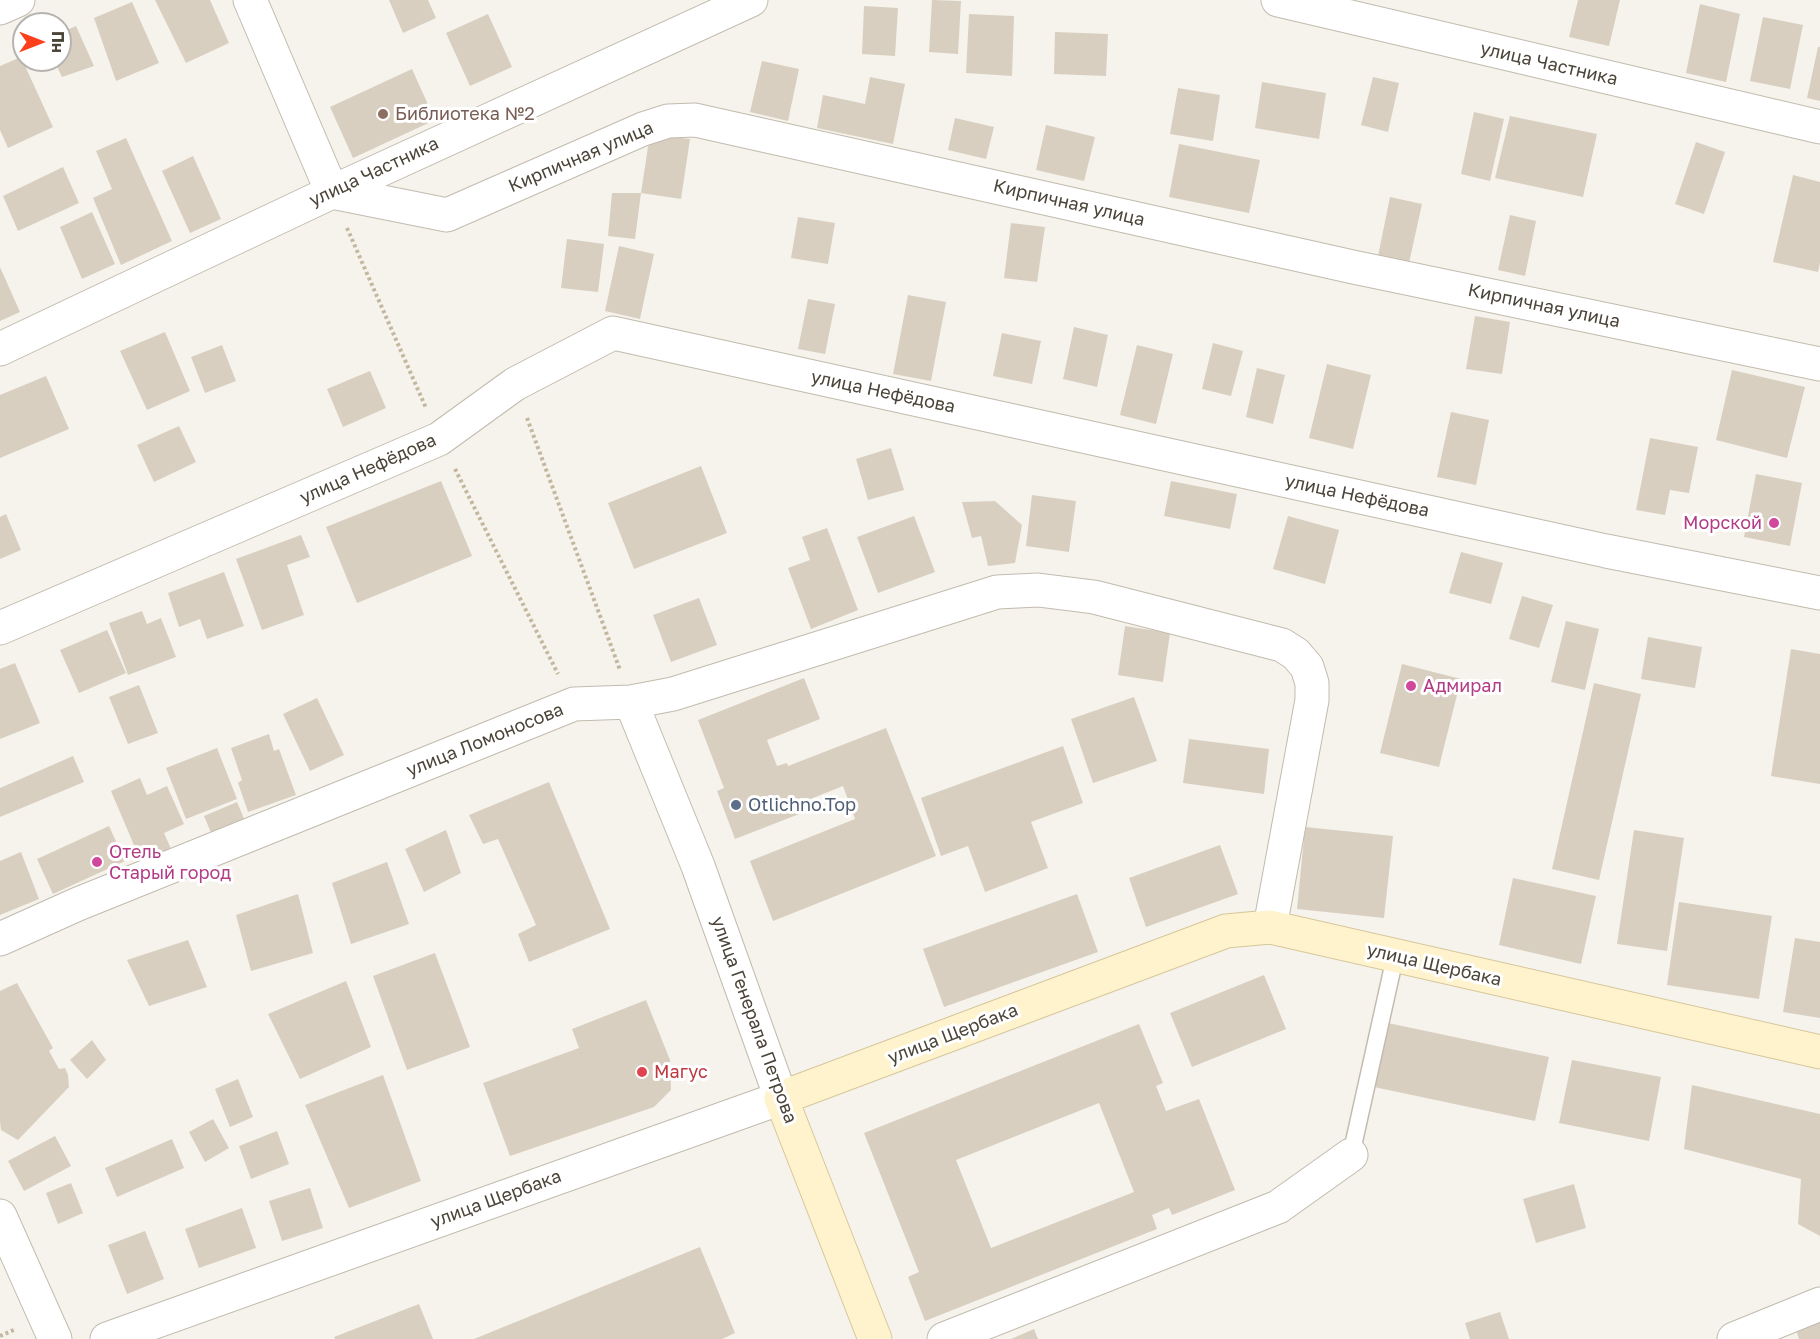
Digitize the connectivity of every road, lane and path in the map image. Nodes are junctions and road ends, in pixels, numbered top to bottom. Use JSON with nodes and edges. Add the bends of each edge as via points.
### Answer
{"nodes":[{"id":1,"x":18,"y":0,"type":"edge"},
{"id":2,"x":250,"y":0,"type":"edge"},
{"id":3,"x":751,"y":0,"type":"edge"},
{"id":4,"x":1278,"y":0,"type":"edge"},
{"id":5,"x":0,"y":8,"type":"edge"},
{"id":6,"x":1820,"y":127,"type":"edge"},
{"id":7,"x":332,"y":192,"type":"junction"},
{"id":8,"x":0,"y":349,"type":"edge"},
{"id":9,"x":1820,"y":364,"type":"edge"},
{"id":10,"x":515,"y":384,"type":"junction"},
{"id":11,"x":439,"y":439,"type":"junction"},
{"id":12,"x":1820,"y":593,"type":"edge"},
{"id":13,"x":0,"y":628,"type":"edge"},
{"id":14,"x":631,"y":702,"type":"junction"},
{"id":15,"x":574,"y":704,"type":"junction"},
{"id":16,"x":1270,"y":927,"type":"junction"},
{"id":17,"x":0,"y":939,"type":"edge"},
{"id":18,"x":1395,"y":957,"type":"junction"},
{"id":19,"x":1820,"y":1052,"type":"edge"},
{"id":20,"x":781,"y":1098,"type":"junction"},
{"id":21,"x":1351,"y":1155,"type":"joint"},
{"id":22,"x":0,"y":1216,"type":"edge"},
{"id":23,"x":1820,"y":1304,"type":"edge"},
{"id":24,"x":55,"y":1339,"type":"edge"},
{"id":25,"x":107,"y":1339,"type":"edge"},
{"id":26,"x":875,"y":1339,"type":"edge"},
{"id":27,"x":944,"y":1339,"type":"edge"},
{"id":28,"x":1734,"y":1339,"type":"edge"}],
"edges":[{"from":1,"to":5,"type":"street"},
{"from":2,"to":7,"type":"street"},
{"from":3,"to":7,"type":"street","name":"улица Частника"},
{"from":4,"to":6,"type":"street","name":"улица Частника"},
{"from":7,"to":8,"type":"street","name":"улица Частника"},
{"from":7,"to":9,"type":"street","name":"Кирпичная улица","via":[[447,215],[643,129],[668,121],[695,120],[1353,267]]},
{"from":7,"to":11,"type":"path"},
{"from":10,"to":11,"type":"street","name":"улица Нефёдова"},
{"from":10,"to":12,"type":"street","name":"улица Нефёдова","via":[[614,333],[1606,551]]},
{"from":10,"to":14,"type":"path"},
{"from":11,"to":13,"type":"street","name":"улица Нефёдова"},
{"from":11,"to":15,"type":"path"},
{"from":14,"to":15,"type":"street","name":"улица Ломоносова"},
{"from":14,"to":16,"type":"street","name":"улица Ломоносова","via":[[673,694],[997,592],[1038,590],[1094,597],[1282,645],[1307,667],[1312,700]]},
{"from":14,"to":20,"type":"street","name":"улица Генерала Петрова","via":[[698,866]]},
{"from":15,"to":17,"type":"street","name":"улица Ломоносова"},
{"from":16,"to":18,"type":"main road","name":"улица Щербака"},
{"from":16,"to":20,"type":"main road","name":"улица Щербака","via":[[1226,931]]},
{"from":18,"to":19,"type":"main road","name":"улица Щербака"},
{"from":18,"to":21,"type":"lane"},
{"from":20,"to":25,"type":"street","name":"улица Щербака"},
{"from":20,"to":26,"type":"main road","name":"улица Генерала Петрова"},
{"from":21,"to":27,"type":"street","via":[[1278,1207]]},
{"from":22,"to":24,"type":"street"},
{"from":23,"to":28,"type":"street"}]}
